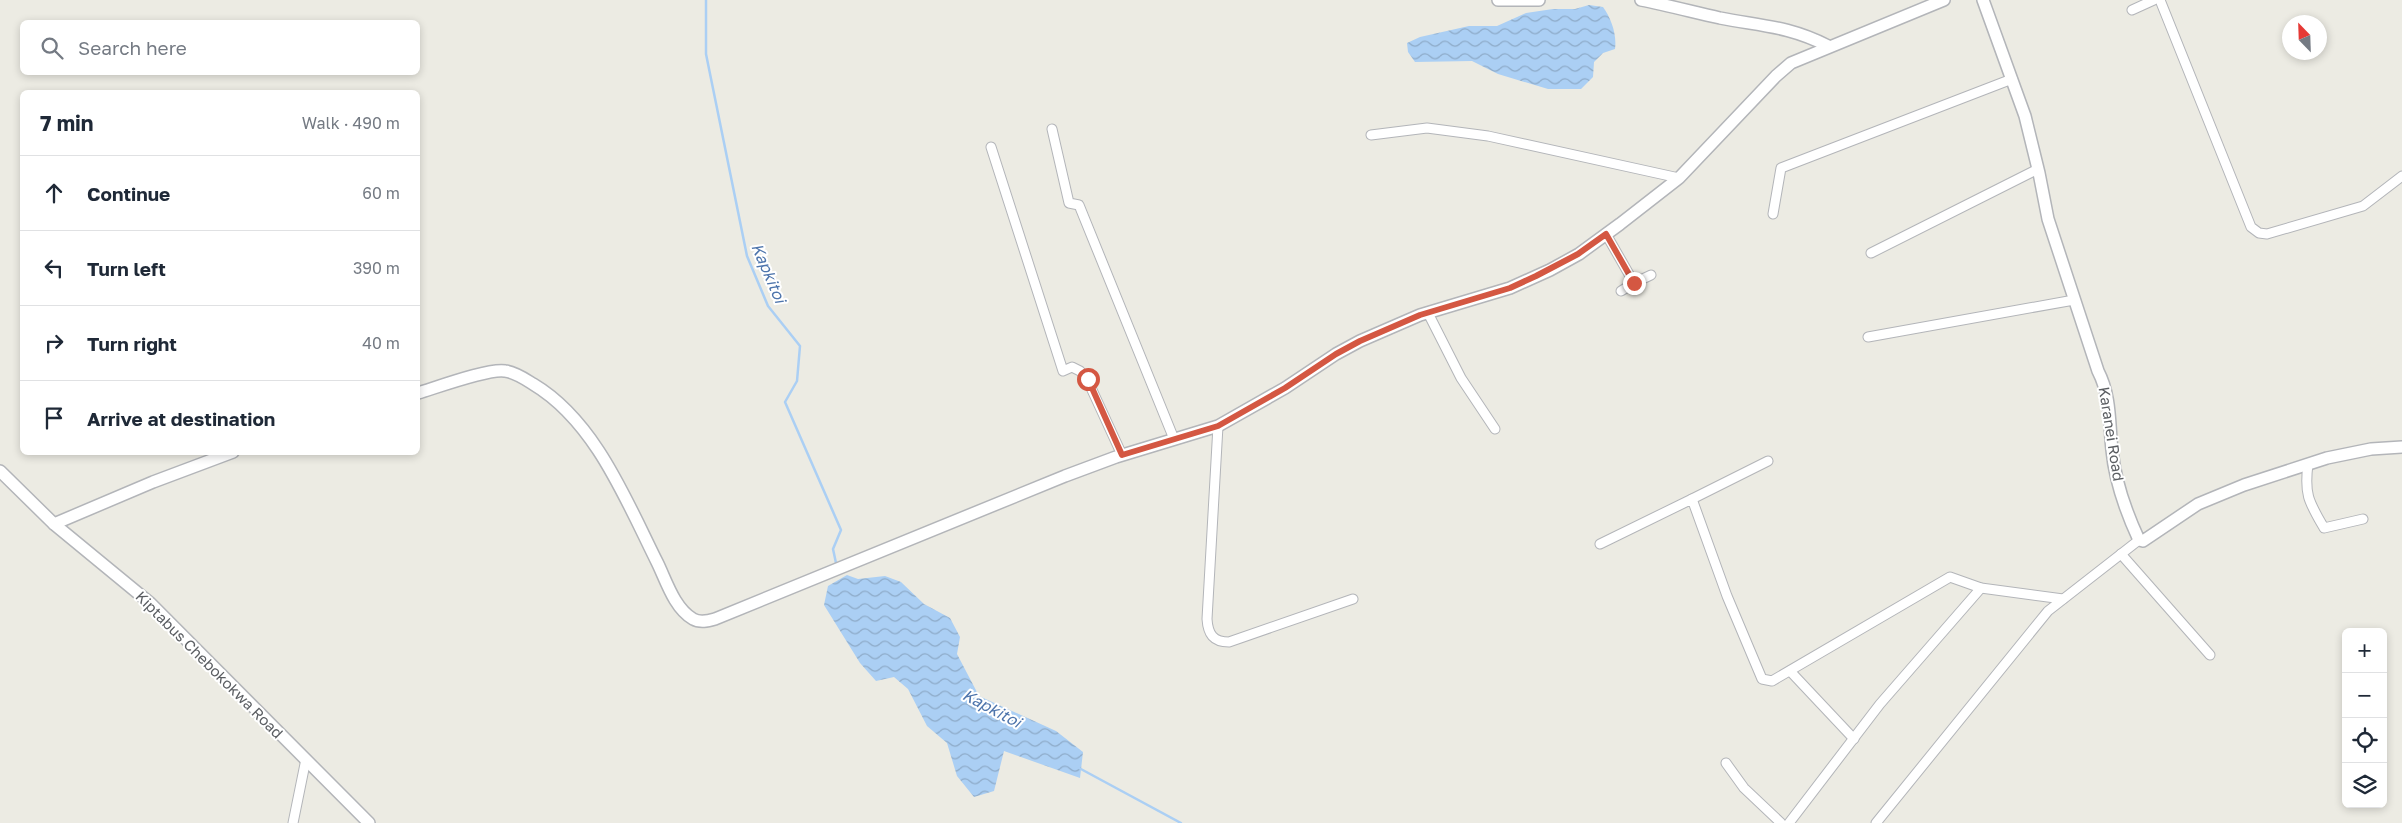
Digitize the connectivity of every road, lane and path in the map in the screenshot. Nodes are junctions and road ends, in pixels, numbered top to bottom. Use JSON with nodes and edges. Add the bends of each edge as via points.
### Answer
{"nodes":[{"id":1,"x":1498,"y":0,"type":"edge"},
{"id":2,"x":1539,"y":0,"type":"edge"},
{"id":3,"x":1640,"y":0,"type":"edge"},
{"id":4,"x":1944,"y":0,"type":"edge"},
{"id":5,"x":1983,"y":0,"type":"edge"},
{"id":6,"x":2154,"y":0,"type":"edge"},
{"id":7,"x":2160,"y":0,"type":"edge"},
{"id":8,"x":2132,"y":10,"type":"dead end"},
{"id":9,"x":1828,"y":46,"type":"junction"},
{"id":10,"x":2012,"y":79,"type":"junction"},
{"id":11,"x":1052,"y":129,"type":"dead end"},
{"id":12,"x":1371,"y":135,"type":"dead end"},
{"id":13,"x":991,"y":147,"type":"dead end"},
{"id":14,"x":2038,"y":169,"type":"junction"},
{"id":15,"x":2402,"y":176,"type":"edge"},
{"id":16,"x":1678,"y":178,"type":"junction"},
{"id":17,"x":1774,"y":214,"type":"dead end"},
{"id":18,"x":1606,"y":234,"type":"junction"},
{"id":19,"x":1871,"y":253,"type":"dead end"},
{"id":20,"x":1651,"y":275,"type":"dead end"},
{"id":21,"x":1634,"y":283,"type":"junction"},
{"id":22,"x":1621,"y":291,"type":"dead end"},
{"id":23,"x":2074,"y":300,"type":"junction"},
{"id":24,"x":1428,"y":312,"type":"junction"},
{"id":25,"x":1868,"y":337,"type":"dead end"},
{"id":26,"x":420,"y":392,"type":"edge"},
{"id":27,"x":1218,"y":426,"type":"junction"},
{"id":28,"x":1495,"y":429,"type":"dead end"},
{"id":29,"x":1174,"y":439,"type":"junction"},
{"id":30,"x":2402,"y":447,"type":"edge"},
{"id":31,"x":225,"y":455,"type":"edge"},
{"id":32,"x":1122,"y":455,"type":"junction"},
{"id":33,"x":1768,"y":461,"type":"dead end"},
{"id":34,"x":2308,"y":464,"type":"junction"},
{"id":35,"x":0,"y":471,"type":"edge"},
{"id":36,"x":1692,"y":499,"type":"junction"},
{"id":37,"x":2363,"y":519,"type":"dead end"},
{"id":38,"x":54,"y":524,"type":"junction"},
{"id":39,"x":2139,"y":540,"type":"junction"},
{"id":40,"x":1600,"y":544,"type":"dead end"},
{"id":41,"x":2121,"y":554,"type":"junction"},
{"id":42,"x":1981,"y":588,"type":"junction"},
{"id":43,"x":1352,"y":599,"type":"dead end"},
{"id":44,"x":2063,"y":600,"type":"junction"},
{"id":45,"x":2210,"y":655,"type":"dead end"},
{"id":46,"x":1790,"y":671,"type":"junction"},
{"id":47,"x":1854,"y":739,"type":"junction"},
{"id":48,"x":306,"y":759,"type":"junction"},
{"id":49,"x":1726,"y":763,"type":"dead end"},
{"id":50,"x":293,"y":823,"type":"edge"},
{"id":51,"x":369,"y":823,"type":"edge"},
{"id":52,"x":1781,"y":823,"type":"edge"},
{"id":53,"x":1789,"y":823,"type":"edge"},
{"id":54,"x":1876,"y":823,"type":"edge"}],
"edges":[{"from":1,"to":2,"type":"street"},
{"from":3,"to":9,"type":"street","via":[[1721,18],[1769,24],[1793,30]]},
{"from":4,"to":9,"type":"street"},
{"from":5,"to":10,"type":"street","name":"Karanei Road"},
{"from":6,"to":8,"type":"street"},
{"from":7,"to":15,"type":"street","via":[[2251,227],[2259,233],[2267,234],[2363,206]]},
{"from":9,"to":16,"type":"street","via":[[1791,63],[1776,76]]},
{"from":10,"to":14,"type":"street","name":"Karanei Road"},
{"from":10,"to":17,"type":"street","via":[[1781,168]]},
{"from":11,"to":29,"type":"street","via":[[1069,203],[1079,206]]},
{"from":12,"to":16,"type":"street","via":[[1427,128],[1488,136]]},
{"from":13,"to":32,"type":"street","via":[[1063,371],[1072,367],[1088,379]]},
{"from":14,"to":19,"type":"street"},
{"from":14,"to":23,"type":"street","name":"Karanei Road","via":[[2048,219]]},
{"from":16,"to":18,"type":"street"},
{"from":18,"to":21,"type":"street"},
{"from":18,"to":24,"type":"street","via":[[1550,270],[1510,288]]},
{"from":20,"to":21,"type":"street"},
{"from":21,"to":22,"type":"street"},
{"from":23,"to":25,"type":"street"},
{"from":23,"to":39,"type":"street","name":"Karanei Road","via":[[2106,386],[2117,479],[2128,517]]},
{"from":24,"to":27,"type":"street","via":[[1344,350]]},
{"from":24,"to":28,"type":"street","via":[[1461,378]]},
{"from":26,"to":32,"type":"street","via":[[506,371],[553,398],[573,416],[599,451],[674,598],[686,613],[699,621],[725,616]]},
{"from":27,"to":29,"type":"street"},
{"from":27,"to":43,"type":"street","via":[[1207,619],[1211,636],[1219,642],[1229,642]]},
{"from":29,"to":32,"type":"street"},
{"from":30,"to":34,"type":"street","via":[[2371,449]]},
{"from":31,"to":38,"type":"street"},
{"from":33,"to":36,"type":"street"},
{"from":34,"to":37,"type":"street","via":[[2308,500],[2324,528]]},
{"from":34,"to":39,"type":"street","via":[[2198,504],[2143,541]]},
{"from":35,"to":38,"type":"street","name":"Kiptabus Chebokokwa Road"},
{"from":36,"to":40,"type":"street"},
{"from":36,"to":46,"type":"street","via":[[1727,596],[1762,679],[1772,681]]},
{"from":38,"to":48,"type":"street","name":"Kiptabus Chebokokwa Road","via":[[150,603]]},
{"from":39,"to":41,"type":"street"},
{"from":41,"to":44,"type":"street"},
{"from":41,"to":45,"type":"street"},
{"from":42,"to":44,"type":"street"},
{"from":42,"to":46,"type":"street","via":[[1950,577]]},
{"from":42,"to":47,"type":"street","via":[[1880,704]]},
{"from":44,"to":54,"type":"street","via":[[2048,611]]},
{"from":46,"to":47,"type":"street"},
{"from":47,"to":53,"type":"street"},
{"from":48,"to":50,"type":"street"},
{"from":48,"to":51,"type":"street","name":"Kiptabus Chebokokwa Road"},
{"from":49,"to":52,"type":"street","via":[[1744,788]]}]}
